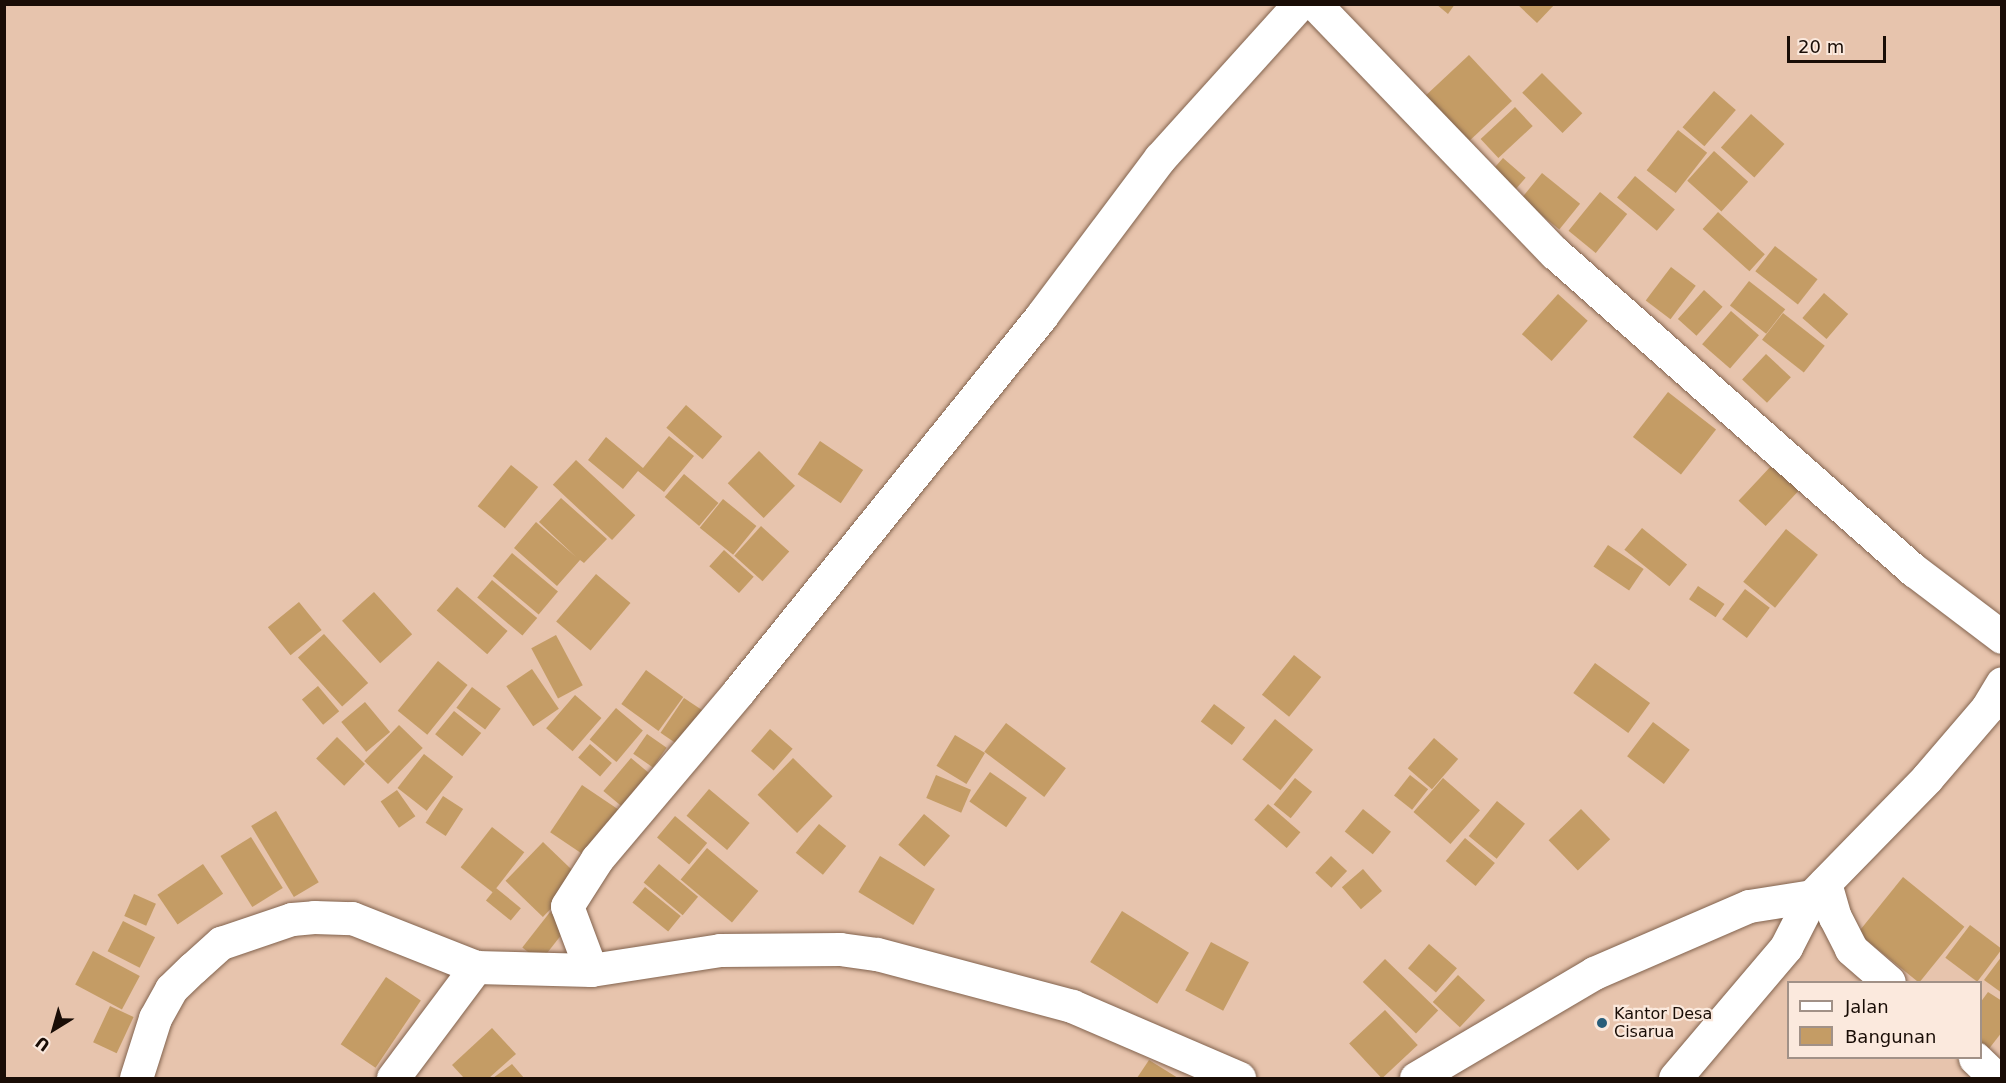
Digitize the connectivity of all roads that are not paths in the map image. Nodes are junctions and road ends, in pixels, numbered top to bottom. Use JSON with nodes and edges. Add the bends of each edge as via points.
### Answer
{"nodes":[{"id":1,"x":1299,"y":4,"type":"edge"},
{"id":2,"x":1315,"y":4,"type":"edge"},
{"id":3,"x":2001,"y":637,"type":"edge"},
{"id":4,"x":2001,"y":683,"type":"edge"},
{"id":5,"x":1819,"y":889,"type":"junction"},
{"id":6,"x":476,"y":967,"type":"junction"},
{"id":7,"x":591,"y":970,"type":"junction"},
{"id":8,"x":1888,"y":981,"type":"edge"},
{"id":9,"x":1976,"y":1059,"type":"edge"},
{"id":10,"x":136,"y":1078,"type":"edge"},
{"id":11,"x":393,"y":1078,"type":"edge"},
{"id":12,"x":1239,"y":1078,"type":"edge"},
{"id":13,"x":1416,"y":1078,"type":"edge"},
{"id":14,"x":1675,"y":1078,"type":"edge"},
{"id":15,"x":1996,"y":1078,"type":"edge"}],
"edges":[{"from":1,"to":7,"type":"street","via":[[1160,158],[1042,315],[738,692],[597,859],[567,902]]},
{"from":2,"to":3,"type":"street","via":[[1555,253],[1906,563]]},
{"from":4,"to":5,"type":"street","via":[[1987,708],[1926,778]]},
{"from":5,"to":8,"type":"street","via":[[1851,949]]},
{"from":5,"to":13,"type":"street","via":[[1749,906],[1594,973]]},
{"from":5,"to":14,"type":"street","via":[[1786,947]]},
{"from":6,"to":7,"type":"street"},
{"from":6,"to":10,"type":"street","via":[[352,918],[292,919],[221,943],[171,988],[154,1018]]},
{"from":6,"to":11,"type":"street"},
{"from":7,"to":12,"type":"street","via":[[720,950],[840,950],[878,954],[1072,1006]]},
{"from":9,"to":15,"type":"street"}]}
